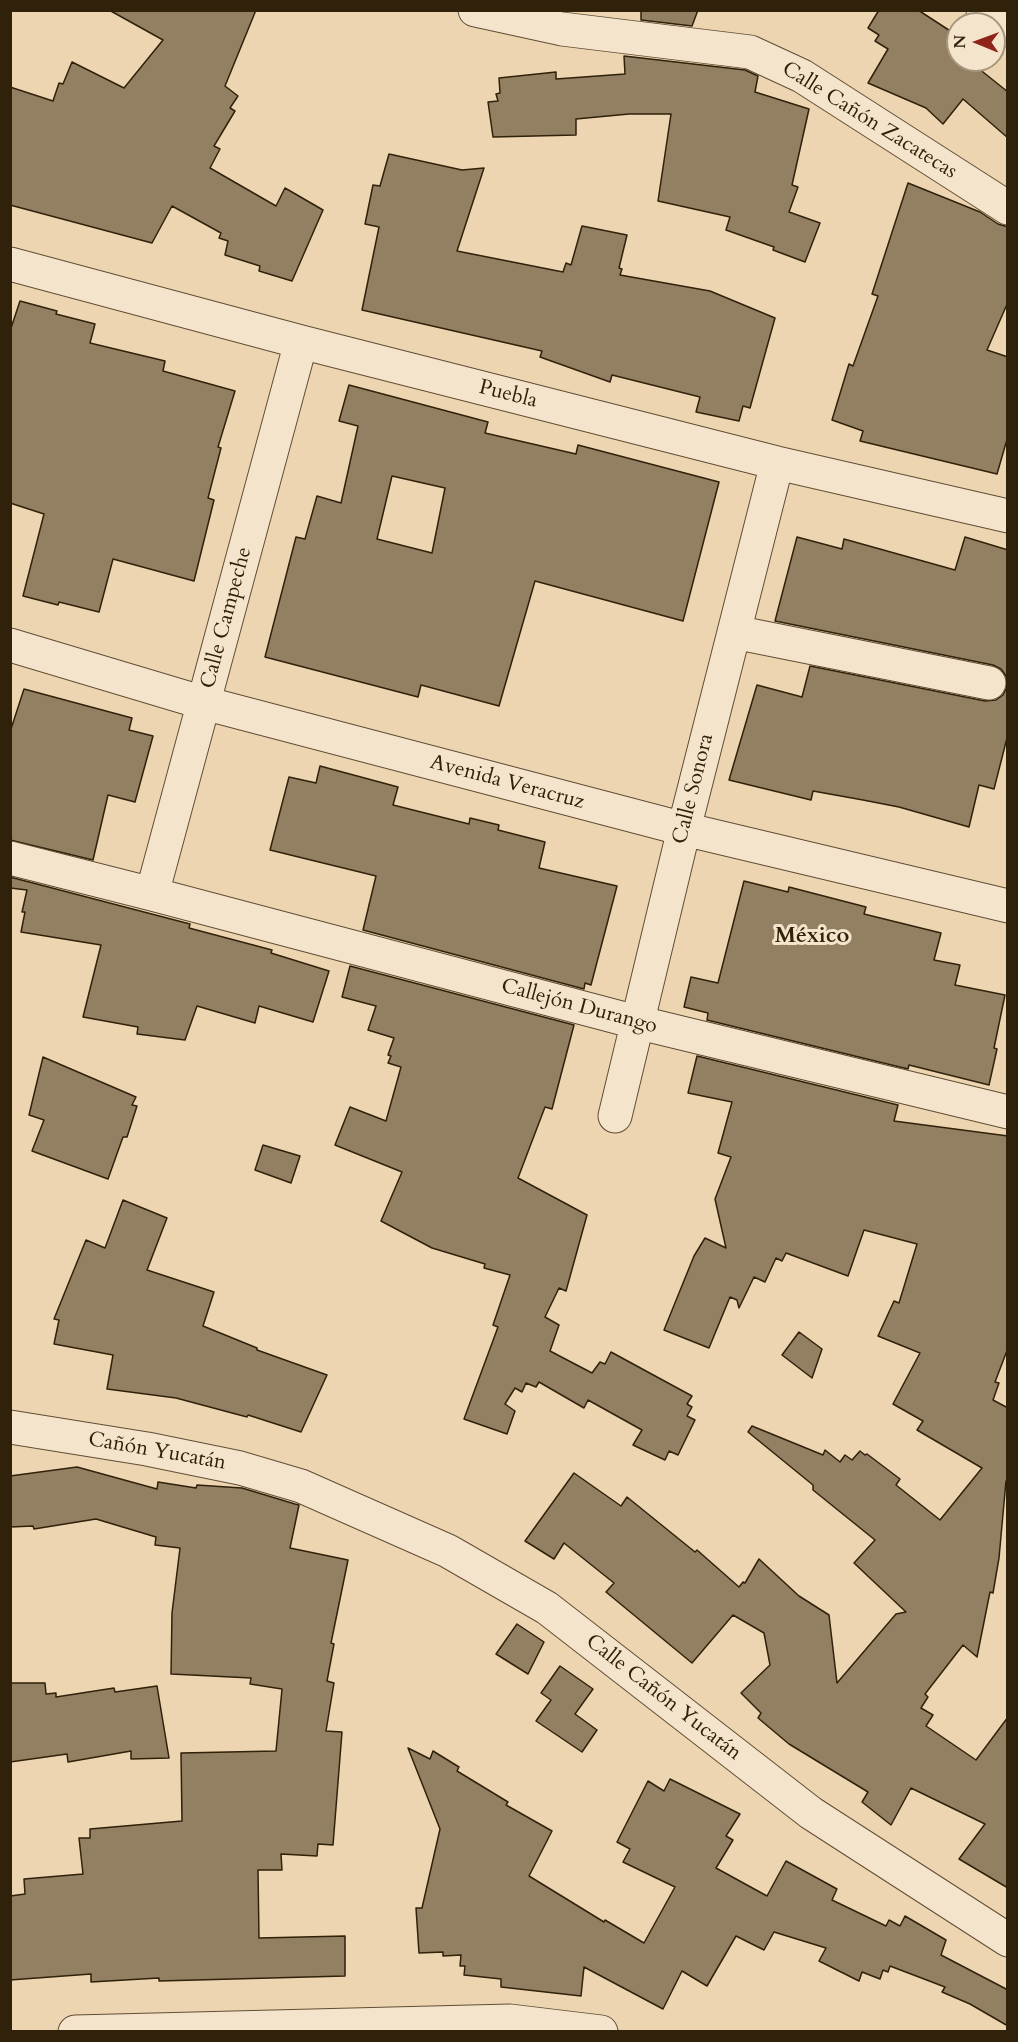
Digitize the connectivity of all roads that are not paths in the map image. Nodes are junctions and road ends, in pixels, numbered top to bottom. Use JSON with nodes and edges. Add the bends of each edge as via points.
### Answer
{"nodes":[{"id":1,"x":475,"y":10,"type":"edge"},
{"id":2,"x":983,"y":10,"type":"edge"},
{"id":3,"x":1008,"y":30,"type":"edge"},
{"id":4,"x":1008,"y":208,"type":"edge"},
{"id":5,"x":10,"y":264,"type":"edge"},
{"id":6,"x":301,"y":342,"type":"junction"},
{"id":7,"x":777,"y":463,"type":"junction"},
{"id":8,"x":1008,"y":516,"type":"edge"},
{"id":9,"x":734,"y":632,"type":"junction"},
{"id":10,"x":10,"y":645,"type":"edge"},
{"id":11,"x":989,"y":683,"type":"dead end"},
{"id":12,"x":204,"y":704,"type":"junction"},
{"id":13,"x":684,"y":829,"type":"junction"},
{"id":14,"x":10,"y":858,"type":"edge"},
{"id":15,"x":152,"y":894,"type":"junction"},
{"id":16,"x":1008,"y":906,"type":"edge"},
{"id":17,"x":636,"y":1022,"type":"junction"},
{"id":18,"x":1008,"y":1112,"type":"edge"},
{"id":19,"x":615,"y":1116,"type":"dead end"},
{"id":20,"x":10,"y":1427,"type":"edge"},
{"id":21,"x":301,"y":1486,"type":"joint"},
{"id":22,"x":1008,"y":1940,"type":"edge"},
{"id":23,"x":384,"y":2027,"type":"edge"},
{"id":24,"x":75,"y":2031,"type":"edge"},
{"id":25,"x":602,"y":2031,"type":"edge"}],
"edges":[{"from":1,"to":4,"type":"street","name":"Calle Cañón Zacatecas","via":[[562,29],[750,52],[802,76]]},
{"from":2,"to":3,"type":"street"},
{"from":5,"to":6,"type":"street","name":"Puebla"},
{"from":6,"to":7,"type":"street","name":"Puebla"},
{"from":6,"to":12,"type":"street","name":"Calle Campeche"},
{"from":7,"to":8,"type":"street","name":"Puebla"},
{"from":7,"to":9,"type":"street","name":"Calle Sonora"},
{"from":9,"to":11,"type":"street"},
{"from":9,"to":13,"type":"street","name":"Calle Sonora"},
{"from":10,"to":12,"type":"street","name":"Avenida Veracruz"},
{"from":12,"to":13,"type":"street","name":"Avenida Veracruz"},
{"from":12,"to":15,"type":"street","name":"Calle Campeche"},
{"from":13,"to":16,"type":"street","name":"Avenida Veracruz"},
{"from":13,"to":17,"type":"street","name":"Calle Sonora"},
{"from":14,"to":15,"type":"street","name":"Callejón Durango"},
{"from":15,"to":17,"type":"street","name":"Callejón Durango"},
{"from":17,"to":18,"type":"street","name":"Callejón Durango"},
{"from":17,"to":19,"type":"street","name":"Calle Sonora"},
{"from":20,"to":21,"type":"street","name":"Cañón Yucatán","via":[[147,1449],[240,1468]]},
{"from":21,"to":22,"type":"street","name":"Calle Cañón Yucatán","via":[[448,1551],[547,1608],[811,1813]]},
{"from":23,"to":24,"type":"street"},
{"from":23,"to":25,"type":"street","via":[[510,2021]]}]}
